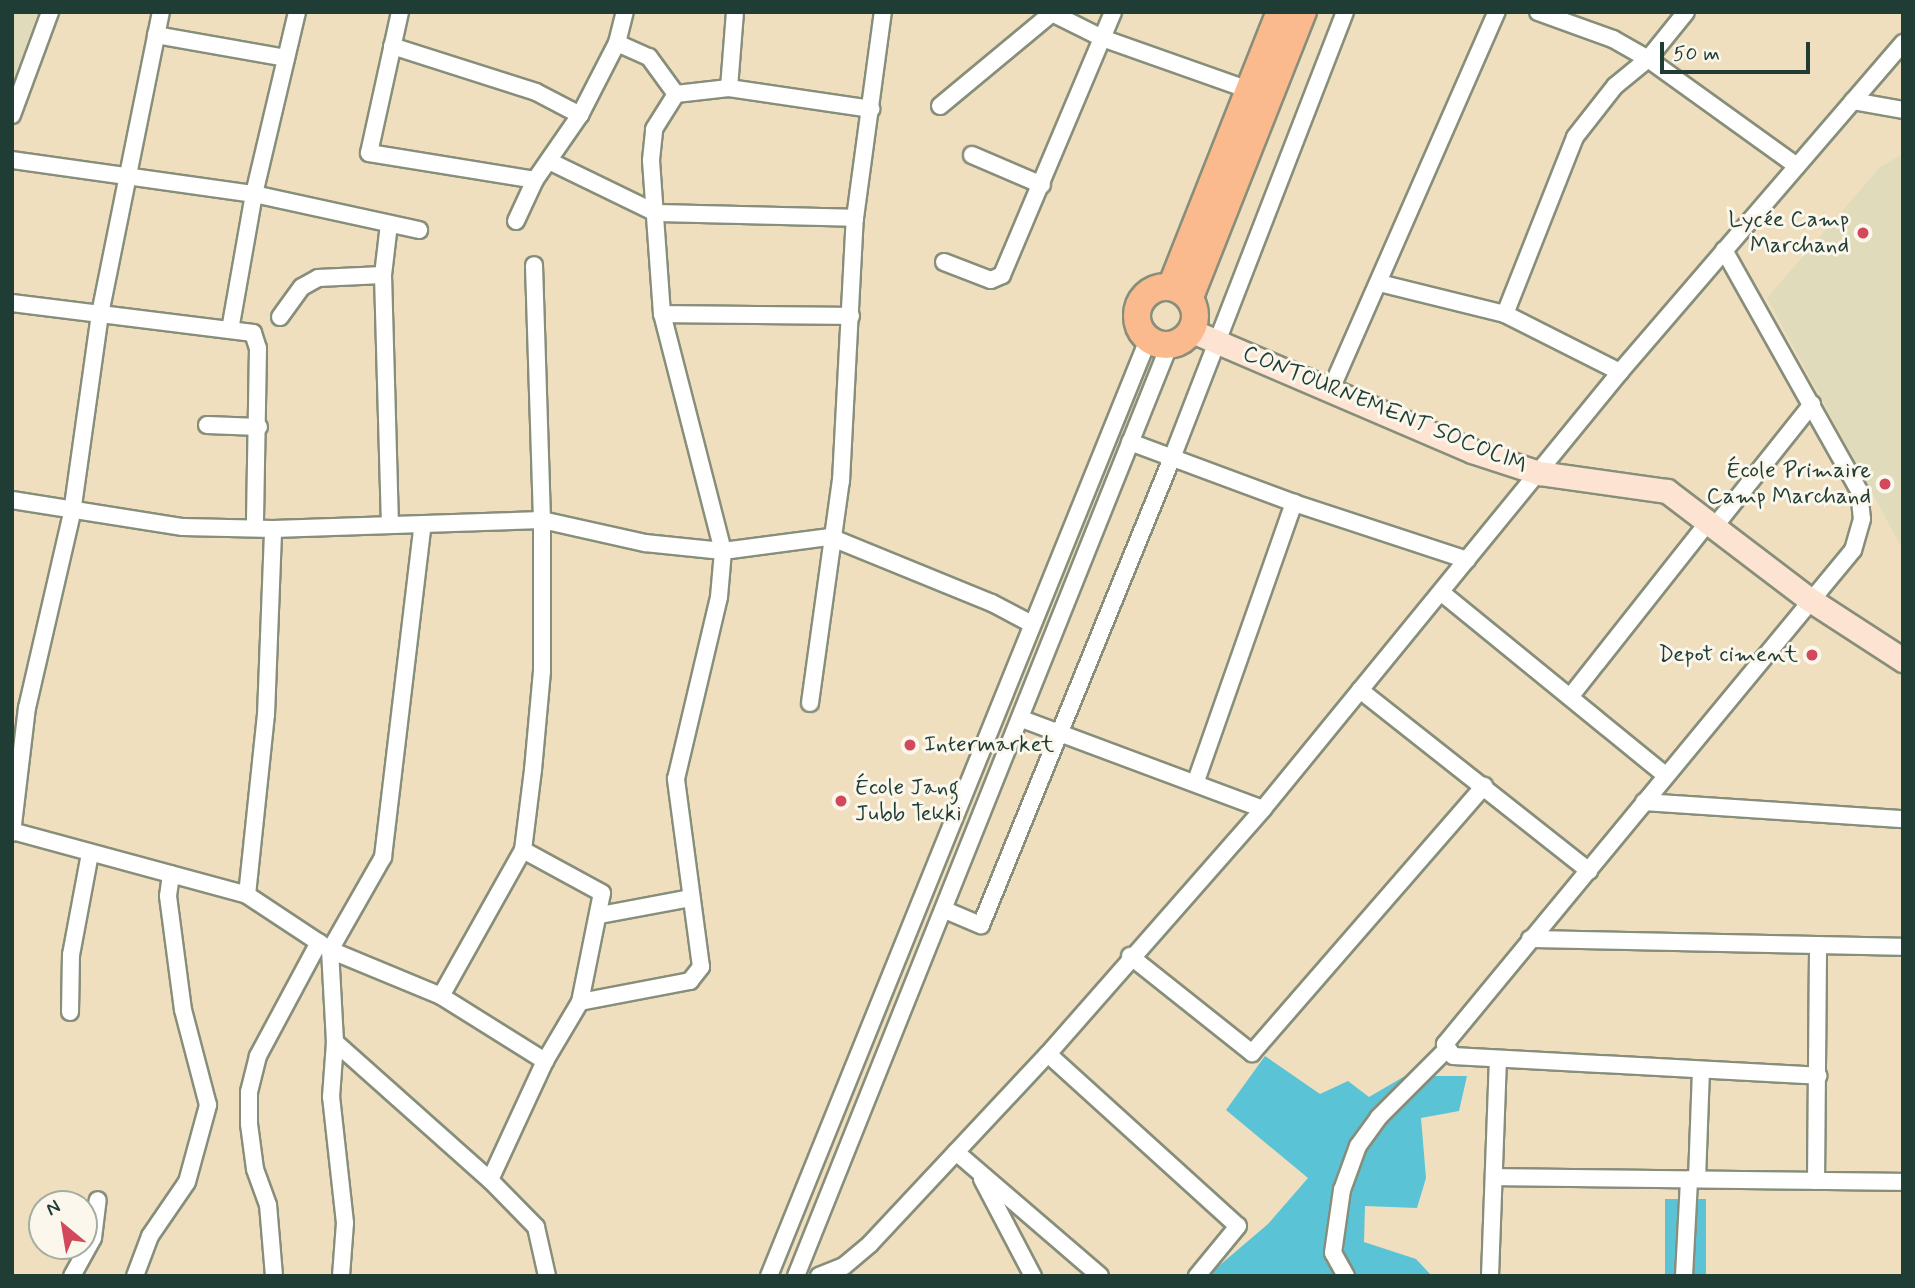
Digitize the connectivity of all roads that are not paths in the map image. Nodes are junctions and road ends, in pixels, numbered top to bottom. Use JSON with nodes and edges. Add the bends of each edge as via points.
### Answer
{"nodes":[{"id":1,"x":50,"y":12,"type":"edge"},
{"id":2,"x":161,"y":12,"type":"edge"},
{"id":3,"x":297,"y":12,"type":"edge"},
{"id":4,"x":400,"y":12,"type":"edge"},
{"id":5,"x":625,"y":12,"type":"edge"},
{"id":6,"x":735,"y":12,"type":"edge"},
{"id":7,"x":883,"y":12,"type":"edge"},
{"id":8,"x":1113,"y":12,"type":"edge"},
{"id":9,"x":1280,"y":12,"type":"edge"},
{"id":10,"x":1303,"y":12,"type":"edge"},
{"id":11,"x":1345,"y":12,"type":"edge"},
{"id":12,"x":1497,"y":12,"type":"edge"},
{"id":13,"x":1538,"y":12,"type":"edge"},
{"id":14,"x":1051,"y":13,"type":"edge"},
{"id":15,"x":1683,"y":14,"type":"edge"},
{"id":16,"x":156,"y":35,"type":"junction"},
{"id":17,"x":1102,"y":38,"type":"junction"},
{"id":18,"x":617,"y":43,"type":"junction"},
{"id":19,"x":1903,"y":43,"type":"edge"},
{"id":20,"x":393,"y":46,"type":"junction"},
{"id":21,"x":286,"y":58,"type":"junction"},
{"id":22,"x":1648,"y":59,"type":"junction"},
{"id":23,"x":729,"y":88,"type":"junction"},
{"id":24,"x":1247,"y":89,"type":"junction"},
{"id":25,"x":676,"y":94,"type":"junction"},
{"id":26,"x":1853,"y":101,"type":"junction"},
{"id":27,"x":940,"y":106,"type":"dead end"},
{"id":28,"x":871,"y":108,"type":"junction"},
{"id":29,"x":1903,"y":110,"type":"edge"},
{"id":30,"x":580,"y":114,"type":"junction"},
{"id":31,"x":12,"y":115,"type":"edge"},
{"id":32,"x":972,"y":155,"type":"dead end"},
{"id":33,"x":12,"y":160,"type":"edge"},
{"id":34,"x":549,"y":161,"type":"junction"},
{"id":35,"x":1797,"y":166,"type":"junction"},
{"id":36,"x":126,"y":174,"type":"junction"},
{"id":37,"x":536,"y":180,"type":"junction"},
{"id":38,"x":1042,"y":185,"type":"junction"},
{"id":39,"x":254,"y":194,"type":"junction"},
{"id":40,"x":656,"y":213,"type":"junction"},
{"id":41,"x":855,"y":218,"type":"junction"},
{"id":42,"x":516,"y":221,"type":"dead end"},
{"id":43,"x":389,"y":224,"type":"junction"},
{"id":44,"x":419,"y":230,"type":"dead end"},
{"id":45,"x":1724,"y":250,"type":"junction"},
{"id":46,"x":944,"y":262,"type":"dead end"},
{"id":47,"x":534,"y":265,"type":"dead end"},
{"id":48,"x":383,"y":275,"type":"junction"},
{"id":49,"x":1378,"y":283,"type":"junction"},
{"id":50,"x":1180,"y":292,"type":"junction"},
{"id":51,"x":12,"y":303,"type":"edge"},
{"id":52,"x":100,"y":314,"type":"junction"},
{"id":53,"x":662,"y":314,"type":"junction"},
{"id":54,"x":1505,"y":314,"type":"junction"},
{"id":55,"x":851,"y":316,"type":"junction"},
{"id":56,"x":280,"y":317,"type":"dead end"},
{"id":57,"x":230,"y":330,"type":"junction"},
{"id":58,"x":1204,"y":336,"type":"junction"},
{"id":59,"x":1158,"y":343,"type":"junction"},
{"id":60,"x":1620,"y":372,"type":"junction"},
{"id":61,"x":1332,"y":387,"type":"junction"},
{"id":62,"x":1812,"y":404,"type":"junction"},
{"id":63,"x":207,"y":425,"type":"dead end"},
{"id":64,"x":259,"y":427,"type":"junction"},
{"id":65,"x":1130,"y":442,"type":"junction"},
{"id":66,"x":1172,"y":458,"type":"junction"},
{"id":67,"x":1539,"y":473,"type":"junction"},
{"id":68,"x":12,"y":500,"type":"edge"},
{"id":69,"x":1294,"y":503,"type":"junction"},
{"id":70,"x":72,"y":513,"type":"junction"},
{"id":71,"x":542,"y":520,"type":"junction"},
{"id":72,"x":423,"y":524,"type":"junction"},
{"id":73,"x":1712,"y":524,"type":"junction"},
{"id":74,"x":390,"y":525,"type":"junction"},
{"id":75,"x":255,"y":528,"type":"junction"},
{"id":76,"x":273,"y":529,"type":"junction"},
{"id":77,"x":830,"y":537,"type":"junction"},
{"id":78,"x":723,"y":551,"type":"junction"},
{"id":79,"x":1467,"y":560,"type":"junction"},
{"id":80,"x":1442,"y":593,"type":"junction"},
{"id":81,"x":1809,"y":599,"type":"junction"},
{"id":82,"x":1030,"y":623,"type":"junction"},
{"id":83,"x":1903,"y":660,"type":"edge"},
{"id":84,"x":1360,"y":690,"type":"junction"},
{"id":85,"x":1570,"y":697,"type":"junction"},
{"id":86,"x":810,"y":703,"type":"dead end"},
{"id":87,"x":20,"y":705,"type":"edge"},
{"id":88,"x":1022,"y":719,"type":"junction"},
{"id":89,"x":1062,"y":734,"type":"junction"},
{"id":90,"x":1666,"y":775,"type":"junction"},
{"id":91,"x":1196,"y":781,"type":"junction"},
{"id":92,"x":1484,"y":786,"type":"junction"},
{"id":93,"x":1644,"y":802,"type":"junction"},
{"id":94,"x":1263,"y":809,"type":"junction"},
{"id":95,"x":1903,"y":819,"type":"edge"},
{"id":96,"x":12,"y":832,"type":"edge"},
{"id":97,"x":523,"y":850,"type":"junction"},
{"id":98,"x":90,"y":853,"type":"junction"},
{"id":99,"x":1588,"y":871,"type":"junction"},
{"id":100,"x":171,"y":874,"type":"junction"},
{"id":101,"x":247,"y":895,"type":"junction"},
{"id":102,"x":691,"y":898,"type":"junction"},
{"id":103,"x":945,"y":909,"type":"junction"},
{"id":104,"x":600,"y":915,"type":"junction"},
{"id":105,"x":1530,"y":939,"type":"junction"},
{"id":106,"x":1818,"y":945,"type":"junction"},
{"id":107,"x":324,"y":946,"type":"junction"},
{"id":108,"x":1903,"y":947,"type":"edge"},
{"id":109,"x":1130,"y":956,"type":"junction"},
{"id":110,"x":442,"y":996,"type":"junction"},
{"id":111,"x":580,"y":1002,"type":"junction"},
{"id":112,"x":70,"y":1012,"type":"dead end"},
{"id":113,"x":335,"y":1042,"type":"junction"},
{"id":114,"x":1446,"y":1050,"type":"junction"},
{"id":115,"x":1048,"y":1054,"type":"junction"},
{"id":116,"x":1499,"y":1060,"type":"junction"},
{"id":117,"x":545,"y":1061,"type":"junction"},
{"id":118,"x":1701,"y":1070,"type":"junction"},
{"id":119,"x":1818,"y":1076,"type":"junction"},
{"id":120,"x":956,"y":1152,"type":"junction"},
{"id":121,"x":978,"y":1171,"type":"junction"},
{"id":122,"x":1495,"y":1177,"type":"junction"},
{"id":123,"x":1693,"y":1179,"type":"junction"},
{"id":124,"x":490,"y":1180,"type":"junction"},
{"id":125,"x":1816,"y":1181,"type":"junction"},
{"id":126,"x":1903,"y":1182,"type":"edge"},
{"id":127,"x":81,"y":1260,"type":"edge"},
{"id":128,"x":72,"y":1276,"type":"edge"},
{"id":129,"x":135,"y":1276,"type":"edge"},
{"id":130,"x":274,"y":1276,"type":"edge"},
{"id":131,"x":341,"y":1276,"type":"edge"},
{"id":132,"x":547,"y":1276,"type":"edge"},
{"id":133,"x":769,"y":1276,"type":"edge"},
{"id":134,"x":796,"y":1276,"type":"edge"},
{"id":135,"x":819,"y":1276,"type":"edge"},
{"id":136,"x":1033,"y":1276,"type":"edge"},
{"id":137,"x":1100,"y":1276,"type":"edge"},
{"id":138,"x":1197,"y":1276,"type":"edge"},
{"id":139,"x":1346,"y":1276,"type":"edge"},
{"id":140,"x":1490,"y":1276,"type":"edge"},
{"id":141,"x":1684,"y":1276,"type":"edge"}],
"edges":[{"from":1,"to":31,"type":"street"},
{"from":2,"to":16,"type":"street"},
{"from":3,"to":21,"type":"street"},
{"from":4,"to":20,"type":"street"},
{"from":5,"to":18,"type":"street"},
{"from":6,"to":23,"type":"street"},
{"from":7,"to":28,"type":"street"},
{"from":8,"to":17,"type":"street"},
{"from":9,"to":24,"type":"main road"},
{"from":10,"to":50,"type":"main road"},
{"from":11,"to":58,"type":"street"},
{"from":12,"to":49,"type":"street"},
{"from":13,"to":22,"type":"street","via":[[1614,40]]},
{"from":14,"to":17,"type":"street"},
{"from":14,"to":27,"type":"street"},
{"from":15,"to":22,"type":"street"},
{"from":16,"to":21,"type":"street"},
{"from":16,"to":36,"type":"street"},
{"from":17,"to":24,"type":"street"},
{"from":17,"to":38,"type":"street"},
{"from":18,"to":25,"type":"street","via":[[649,57]]},
{"from":18,"to":30,"type":"street"},
{"from":19,"to":26,"type":"street"},
{"from":20,"to":30,"type":"street","via":[[523,88]]},
{"from":20,"to":37,"type":"street","via":[[369,153]]},
{"from":21,"to":39,"type":"street"},
{"from":22,"to":35,"type":"street"},
{"from":22,"to":54,"type":"street","via":[[1615,86],[1575,137]]},
{"from":23,"to":25,"type":"street"},
{"from":23,"to":28,"type":"street"},
{"from":24,"to":50,"type":"main road"},
{"from":25,"to":40,"type":"street","via":[[654,129],[651,160]]},
{"from":26,"to":29,"type":"street"},
{"from":26,"to":35,"type":"street"},
{"from":28,"to":41,"type":"street"},
{"from":30,"to":34,"type":"street"},
{"from":32,"to":38,"type":"street"},
{"from":33,"to":36,"type":"street"},
{"from":34,"to":37,"type":"street"},
{"from":34,"to":40,"type":"street"},
{"from":35,"to":45,"type":"street"},
{"from":36,"to":39,"type":"street"},
{"from":36,"to":52,"type":"street"},
{"from":37,"to":42,"type":"street"},
{"from":38,"to":46,"type":"street","via":[[999,278],[990,280]]},
{"from":39,"to":43,"type":"street"},
{"from":39,"to":57,"type":"street"},
{"from":40,"to":41,"type":"street"},
{"from":40,"to":53,"type":"street"},
{"from":41,"to":55,"type":"street"},
{"from":43,"to":44,"type":"street"},
{"from":43,"to":48,"type":"street"},
{"from":45,"to":60,"type":"street"},
{"from":45,"to":62,"type":"street"},
{"from":47,"to":71,"type":"street"},
{"from":48,"to":56,"type":"street","via":[[318,278],[302,287]]},
{"from":48,"to":74,"type":"street"},
{"from":49,"to":54,"type":"street"},
{"from":49,"to":61,"type":"street"},
{"from":50,"to":58,"type":"main road","via":[[1196,314]]},
{"from":50,"to":59,"type":"main road","via":[[1152,290],[1139,304],[1137,323]]},
{"from":51,"to":52,"type":"street"},
{"from":52,"to":57,"type":"street"},
{"from":52,"to":70,"type":"street"},
{"from":53,"to":55,"type":"street"},
{"from":53,"to":78,"type":"street"},
{"from":54,"to":60,"type":"street"},
{"from":55,"to":77,"type":"street","via":[[841,481]]},
{"from":57,"to":64,"type":"street","via":[[258,338]]},
{"from":58,"to":59,"type":"main road"},
{"from":58,"to":61,"type":"street","name":"CONTOURNEMENT SOCOCIM"},
{"from":58,"to":66,"type":"street"},
{"from":59,"to":65,"type":"street"},
{"from":59,"to":82,"type":"street"},
{"from":60,"to":67,"type":"street"},
{"from":61,"to":67,"type":"street","name":"CONTOURNEMENT SOCOCIM","via":[[1472,451]]},
{"from":62,"to":73,"type":"street"},
{"from":62,"to":81,"type":"street","via":[[1858,491],[1863,511],[1853,550]]},
{"from":63,"to":64,"type":"street"},
{"from":64,"to":75,"type":"street"},
{"from":65,"to":66,"type":"street"},
{"from":65,"to":88,"type":"street"},
{"from":66,"to":69,"type":"street"},
{"from":66,"to":89,"type":"street"},
{"from":67,"to":73,"type":"street","name":"CONTOURNEMENT SOCOCIM","via":[[1667,491]]},
{"from":67,"to":79,"type":"street"},
{"from":68,"to":70,"type":"street"},
{"from":69,"to":79,"type":"street"},
{"from":69,"to":91,"type":"street"},
{"from":70,"to":75,"type":"street","via":[[183,527]]},
{"from":70,"to":87,"type":"street"},
{"from":71,"to":72,"type":"street"},
{"from":71,"to":78,"type":"street","via":[[645,543]]},
{"from":71,"to":97,"type":"street","via":[[542,671]]},
{"from":72,"to":74,"type":"street"},
{"from":72,"to":107,"type":"street","via":[[383,857]]},
{"from":73,"to":81,"type":"street","name":"CONTOURNEMENT SOCOCIM"},
{"from":73,"to":85,"type":"street"},
{"from":74,"to":76,"type":"street"},
{"from":75,"to":76,"type":"street"},
{"from":76,"to":101,"type":"street","via":[[266,715]]},
{"from":77,"to":78,"type":"street"},
{"from":77,"to":82,"type":"street"},
{"from":77,"to":86,"type":"street"},
{"from":78,"to":102,"type":"street","via":[[719,597],[676,779]]},
{"from":79,"to":80,"type":"street"},
{"from":80,"to":84,"type":"street"},
{"from":80,"to":85,"type":"street"},
{"from":81,"to":83,"type":"street","name":"CONTOURNEMENT SOCOCIM"},
{"from":81,"to":90,"type":"street"},
{"from":82,"to":133,"type":"street"},
{"from":84,"to":92,"type":"street"},
{"from":84,"to":94,"type":"street"},
{"from":85,"to":90,"type":"street"},
{"from":87,"to":96,"type":"street"},
{"from":88,"to":89,"type":"street"},
{"from":88,"to":103,"type":"street"},
{"from":89,"to":91,"type":"street"},
{"from":89,"to":103,"type":"street","via":[[981,925]]},
{"from":90,"to":93,"type":"street"},
{"from":91,"to":94,"type":"street"},
{"from":92,"to":99,"type":"street"},
{"from":92,"to":109,"type":"street","via":[[1252,1053]]},
{"from":93,"to":95,"type":"street"},
{"from":93,"to":99,"type":"street"},
{"from":94,"to":109,"type":"street"},
{"from":96,"to":98,"type":"street"},
{"from":97,"to":104,"type":"street","via":[[597,887],[602,893]]},
{"from":97,"to":110,"type":"street"},
{"from":98,"to":100,"type":"street"},
{"from":98,"to":112,"type":"street","via":[[71,955]]},
{"from":99,"to":105,"type":"street"},
{"from":100,"to":101,"type":"street"},
{"from":100,"to":129,"type":"street","via":[[168,896],[183,1010],[208,1105],[187,1182],[150,1236]]},
{"from":101,"to":107,"type":"street"},
{"from":102,"to":104,"type":"street"},
{"from":102,"to":111,"type":"street","via":[[701,959],[695,977]]},
{"from":103,"to":134,"type":"street"},
{"from":104,"to":111,"type":"street"},
{"from":105,"to":106,"type":"street"},
{"from":105,"to":114,"type":"street","via":[[1446,1039]]},
{"from":106,"to":108,"type":"street"},
{"from":106,"to":119,"type":"street"},
{"from":107,"to":110,"type":"street"},
{"from":107,"to":113,"type":"street"},
{"from":107,"to":130,"type":"street","via":[[258,1056],[249,1091],[255,1169],[268,1205]]},
{"from":109,"to":115,"type":"street"},
{"from":110,"to":117,"type":"street"},
{"from":111,"to":117,"type":"street"},
{"from":113,"to":124,"type":"street"},
{"from":113,"to":131,"type":"street","via":[[331,1097],[345,1223]]},
{"from":114,"to":116,"type":"street","via":[[1453,1056]]},
{"from":114,"to":139,"type":"street","via":[[1379,1117],[1358,1146],[1342,1190],[1333,1253]]},
{"from":115,"to":120,"type":"street"},
{"from":115,"to":138,"type":"street","via":[[1238,1226]]},
{"from":116,"to":118,"type":"street"},
{"from":116,"to":122,"type":"street"},
{"from":117,"to":124,"type":"street"},
{"from":118,"to":119,"type":"street"},
{"from":118,"to":123,"type":"street"},
{"from":119,"to":125,"type":"street"},
{"from":120,"to":121,"type":"street"},
{"from":120,"to":135,"type":"street","via":[[857,1257]]},
{"from":121,"to":136,"type":"street"},
{"from":121,"to":137,"type":"street"},
{"from":122,"to":123,"type":"street"},
{"from":122,"to":140,"type":"street"},
{"from":123,"to":125,"type":"street"},
{"from":123,"to":141,"type":"street"},
{"from":124,"to":132,"type":"street","via":[[540,1234]]},
{"from":125,"to":126,"type":"street"},
{"from":127,"to":128,"type":"street"}]}
